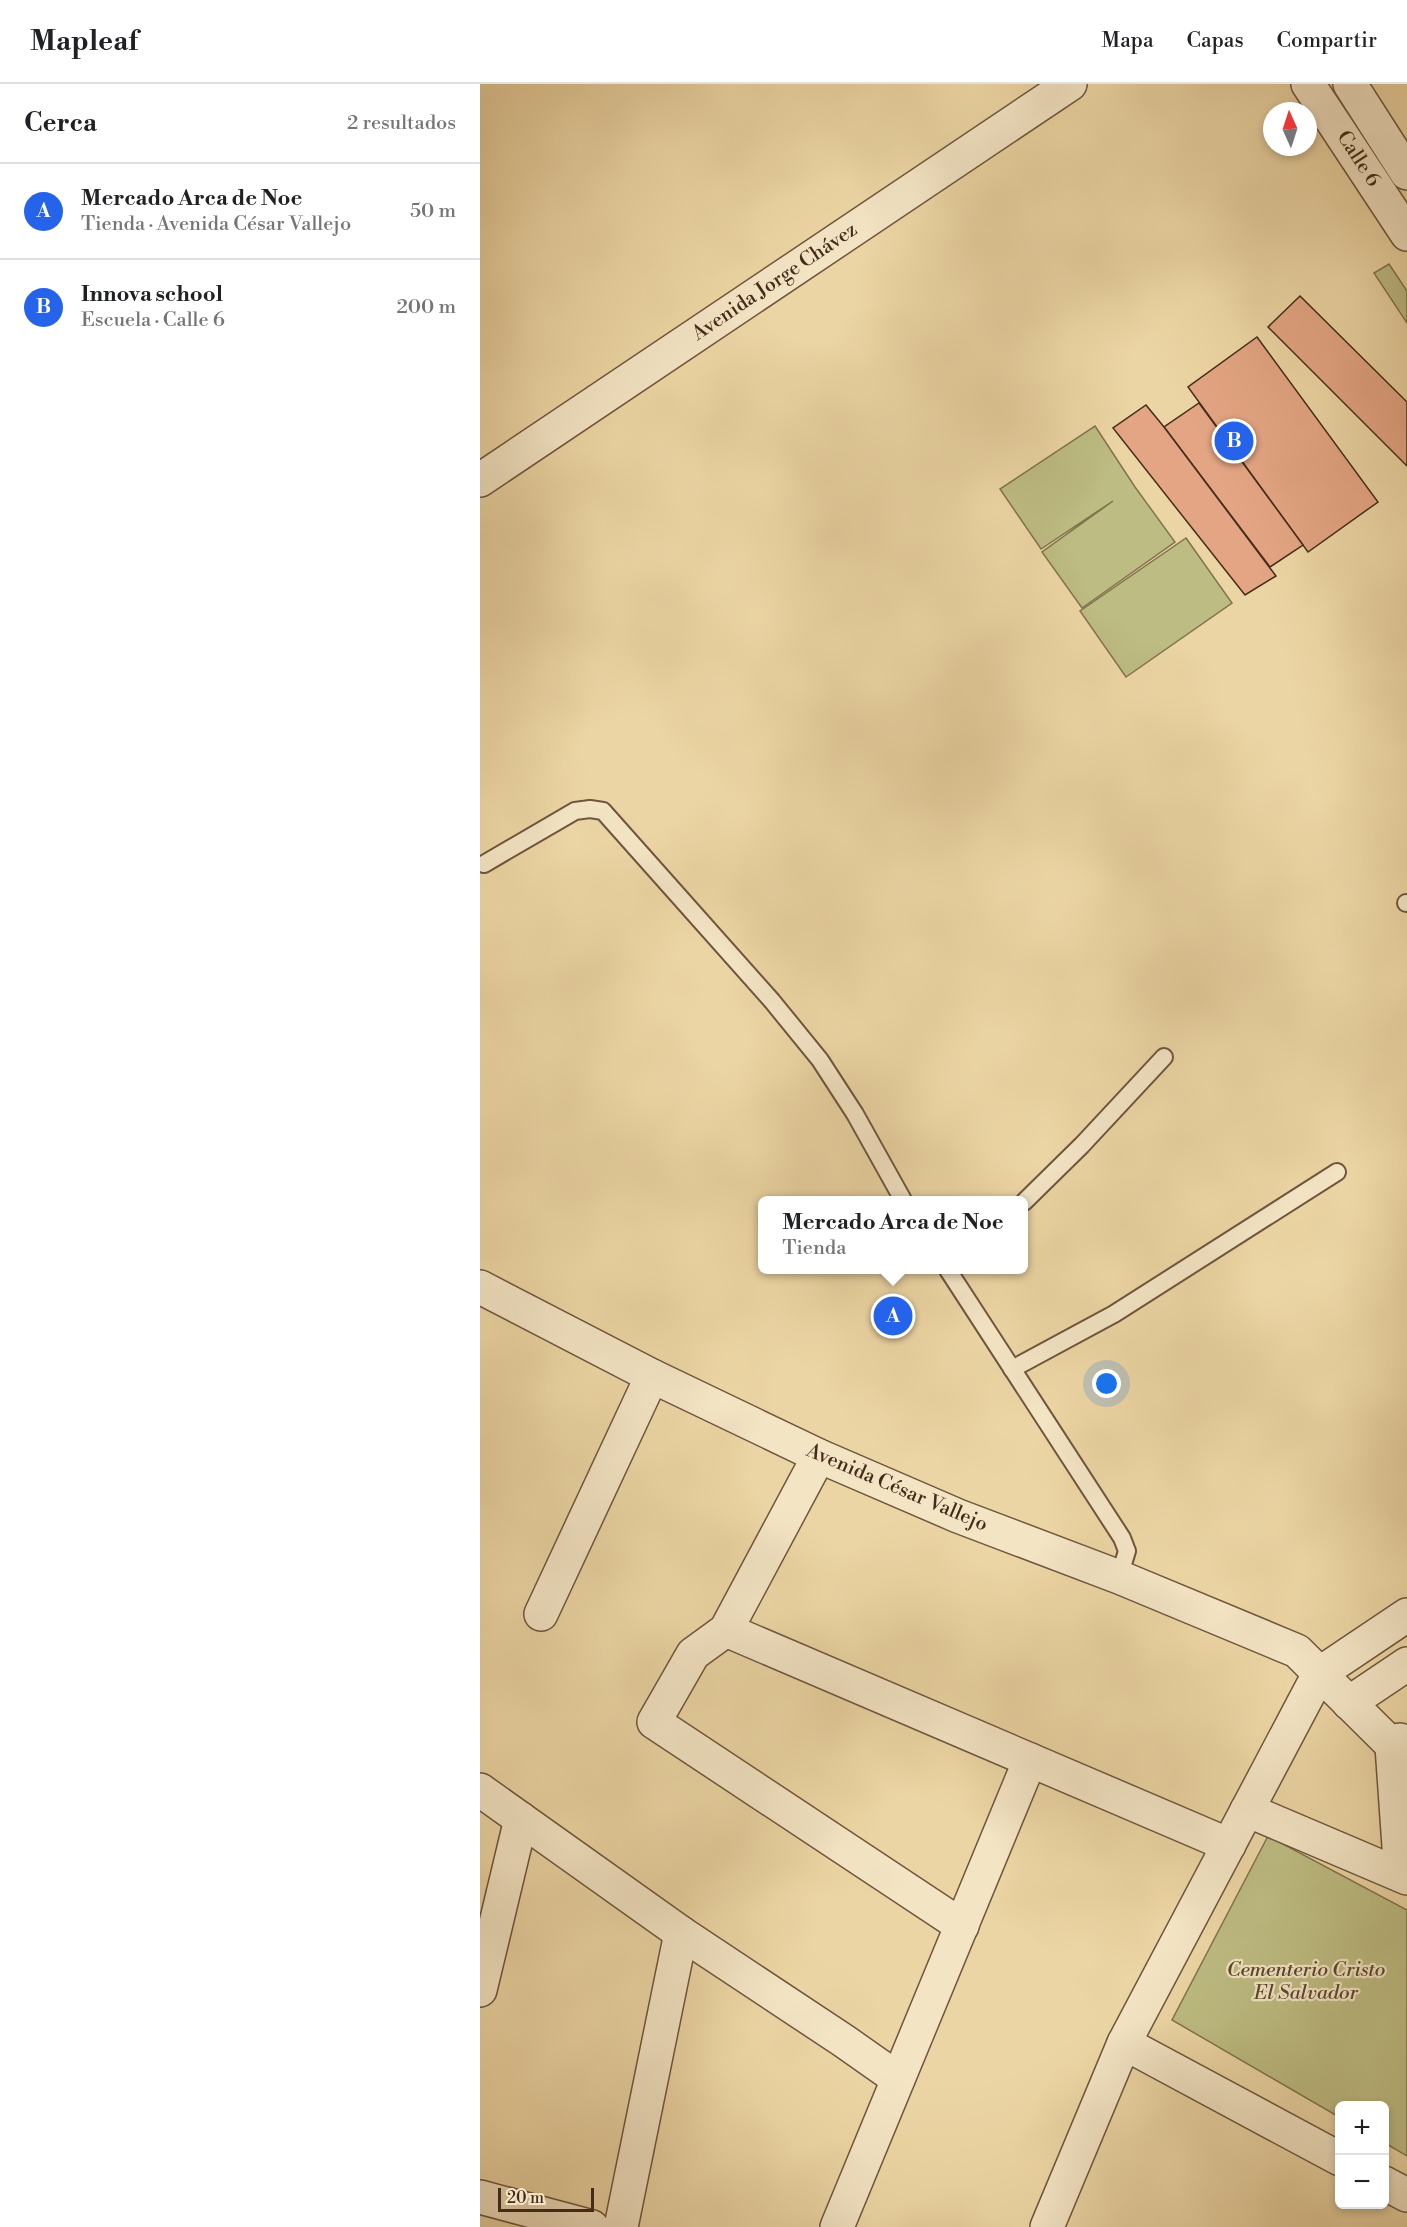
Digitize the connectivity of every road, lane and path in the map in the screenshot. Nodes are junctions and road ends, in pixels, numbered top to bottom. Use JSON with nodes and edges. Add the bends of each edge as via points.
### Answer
{"nodes":[{"id":1,"x":1070,"y":84,"type":"edge"},
{"id":2,"x":1308,"y":84,"type":"edge"},
{"id":3,"x":1350,"y":84,"type":"edge"},
{"id":4,"x":1389,"y":145,"type":"junction"},
{"id":5,"x":1360,"y":163,"type":"junction"},
{"id":6,"x":1407,"y":173,"type":"edge"},
{"id":7,"x":1407,"y":234,"type":"edge"},
{"id":8,"x":480,"y":480,"type":"edge"},
{"id":9,"x":484,"y":864,"type":"dead end"},
{"id":10,"x":1164,"y":1057,"type":"dead end"},
{"id":11,"x":1337,"y":1172,"type":"dead end"},
{"id":12,"x":901,"y":1196,"type":"edge"},
{"id":13,"x":1028,"y":1197,"type":"edge"},
{"id":14,"x":952,"y":1274,"type":"edge"},
{"id":15,"x":480,"y":1287,"type":"edge"},
{"id":16,"x":1012,"y":1369,"type":"junction"},
{"id":17,"x":652,"y":1376,"type":"junction"},
{"id":18,"x":819,"y":1456,"type":"junction"},
{"id":19,"x":1119,"y":1577,"type":"junction"},
{"id":20,"x":541,"y":1614,"type":"dead end"},
{"id":21,"x":1407,"y":1615,"type":"edge"},
{"id":22,"x":726,"y":1630,"type":"junction"},
{"id":23,"x":1407,"y":1664,"type":"edge"},
{"id":24,"x":1319,"y":1674,"type":"junction"},
{"id":25,"x":1349,"y":1703,"type":"junction"},
{"id":26,"x":1402,"y":1747,"type":"edge"},
{"id":27,"x":1030,"y":1760,"type":"junction"},
{"id":28,"x":480,"y":1790,"type":"edge"},
{"id":29,"x":1247,"y":1810,"type":"junction"},
{"id":30,"x":521,"y":1819,"type":"junction"},
{"id":31,"x":1229,"y":1845,"type":"junction"},
{"id":32,"x":1404,"y":1876,"type":"edge"},
{"id":33,"x":962,"y":1926,"type":"junction"},
{"id":34,"x":681,"y":1934,"type":"junction"},
{"id":35,"x":480,"y":1990,"type":"edge"},
{"id":36,"x":1124,"y":2043,"type":"junction"},
{"id":37,"x":898,"y":2079,"type":"junction"},
{"id":38,"x":1335,"y":2156,"type":"edge"},
{"id":39,"x":1389,"y":2186,"type":"edge"},
{"id":40,"x":1407,"y":2195,"type":"edge"},
{"id":41,"x":480,"y":2197,"type":"edge"},
{"id":42,"x":592,"y":2227,"type":"edge"},
{"id":43,"x":621,"y":2227,"type":"edge"},
{"id":44,"x":837,"y":2227,"type":"edge"},
{"id":45,"x":1047,"y":2227,"type":"edge"}],
"edges":[{"from":1,"to":8,"type":"street","name":"Avenida Jorge Chávez"},
{"from":2,"to":5,"type":"street","name":"Calle 6"},
{"from":3,"to":4,"type":"street","name":"Calle 6"},
{"from":4,"to":5,"type":"street"},
{"from":4,"to":6,"type":"street","name":"Calle 6"},
{"from":5,"to":7,"type":"street","name":"Calle 6"},
{"from":9,"to":12,"type":"lane","via":[[575,811],[603,811],[612,818],[820,1060]]},
{"from":10,"to":13,"type":"lane"},
{"from":11,"to":16,"type":"lane","via":[[1114,1314]]},
{"from":14,"to":16,"type":"lane"},
{"from":15,"to":17,"type":"street","name":"Avenida César Vallejo"},
{"from":16,"to":19,"type":"lane","via":[[1122,1538],[1127,1551]]},
{"from":17,"to":18,"type":"street","name":"Avenida César Vallejo"},
{"from":17,"to":20,"type":"street"},
{"from":18,"to":19,"type":"street","name":"Avenida César Vallejo","via":[[957,1516]]},
{"from":18,"to":22,"type":"street"},
{"from":19,"to":24,"type":"street","name":"Avenida César Vallejo","via":[[1297,1652]]},
{"from":21,"to":24,"type":"street"},
{"from":22,"to":27,"type":"street"},
{"from":22,"to":33,"type":"street","via":[[693,1654],[654,1722]]},
{"from":23,"to":25,"type":"street"},
{"from":24,"to":25,"type":"street","name":"Avenida César Vallejo"},
{"from":24,"to":29,"type":"street"},
{"from":25,"to":26,"type":"street","name":"Avenida César Vallejo"},
{"from":26,"to":32,"type":"street"},
{"from":27,"to":31,"type":"street"},
{"from":27,"to":33,"type":"street"},
{"from":28,"to":30,"type":"street"},
{"from":29,"to":31,"type":"street"},
{"from":29,"to":32,"type":"street"},
{"from":30,"to":34,"type":"street"},
{"from":30,"to":35,"type":"street"},
{"from":31,"to":36,"type":"street"},
{"from":33,"to":37,"type":"street"},
{"from":34,"to":37,"type":"street"},
{"from":34,"to":43,"type":"street"},
{"from":36,"to":38,"type":"street"},
{"from":36,"to":45,"type":"street"},
{"from":37,"to":44,"type":"street"},
{"from":39,"to":40,"type":"street"},
{"from":41,"to":42,"type":"street"}]}
